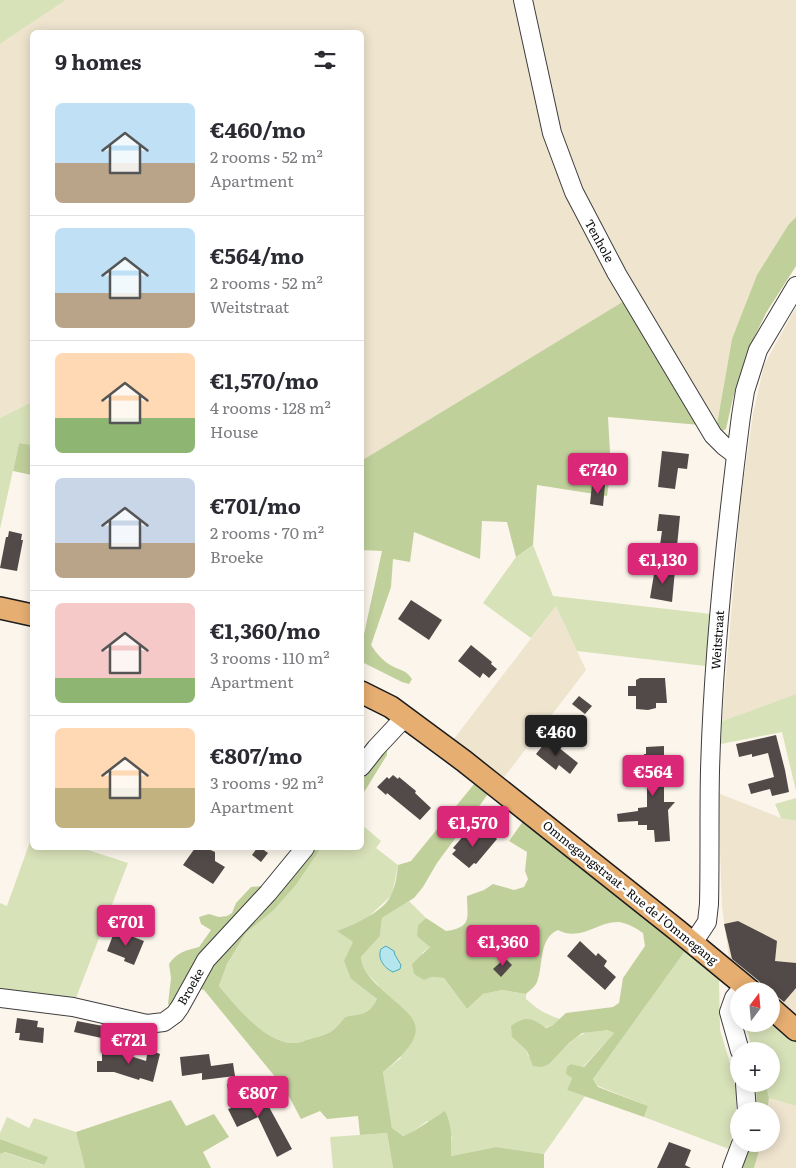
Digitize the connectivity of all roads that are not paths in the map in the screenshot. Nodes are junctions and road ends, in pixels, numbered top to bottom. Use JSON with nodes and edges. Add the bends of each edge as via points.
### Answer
{"nodes":[{"id":1,"x":523,"y":0,"type":"edge"},
{"id":2,"x":796,"y":286,"type":"edge"},
{"id":3,"x":736,"y":454,"type":"junction"},
{"id":4,"x":0,"y":608,"type":"edge"},
{"id":5,"x":30,"y":614,"type":"edge"},
{"id":6,"x":364,"y":693,"type":"edge"},
{"id":7,"x":405,"y":717,"type":"junction"},
{"id":8,"x":364,"y":763,"type":"edge"},
{"id":9,"x":303,"y":850,"type":"edge"},
{"id":10,"x":693,"y":943,"type":"junction"},
{"id":11,"x":735,"y":982,"type":"edge"},
{"id":12,"x":0,"y":998,"type":"edge"},
{"id":13,"x":780,"y":1016,"type":"edge"},
{"id":14,"x":796,"y":1030,"type":"edge"},
{"id":15,"x":738,"y":1152,"type":"edge"},
{"id":16,"x":732,"y":1168,"type":"edge"}],
"edges":[{"from":1,"to":3,"type":"street","name":"Tenhole","via":[[552,133],[579,204],[713,435]]},
{"from":2,"to":3,"type":"street","name":"Weitstraat","via":[[758,350],[745,391]]},
{"from":3,"to":10,"type":"street","name":"Weitstraat","via":[[712,726],[709,904],[707,922]]},
{"from":4,"to":5,"type":"main road"},
{"from":6,"to":7,"type":"main road","name":"Ommegangstraat - Rue de l'Ommegang"},
{"from":7,"to":8,"type":"street"},
{"from":7,"to":10,"type":"main road","name":"Ommegangstraat - Rue de l'Ommegang"},
{"from":9,"to":12,"type":"street","name":"Broeke","via":[[206,960],[180,1007],[164,1022],[147,1024],[73,1007]]},
{"from":10,"to":11,"type":"main road","name":"Ommegangstraat - Rue de l'Ommegang"},
{"from":13,"to":14,"type":"main road"},
{"from":15,"to":16,"type":"street"}]}
